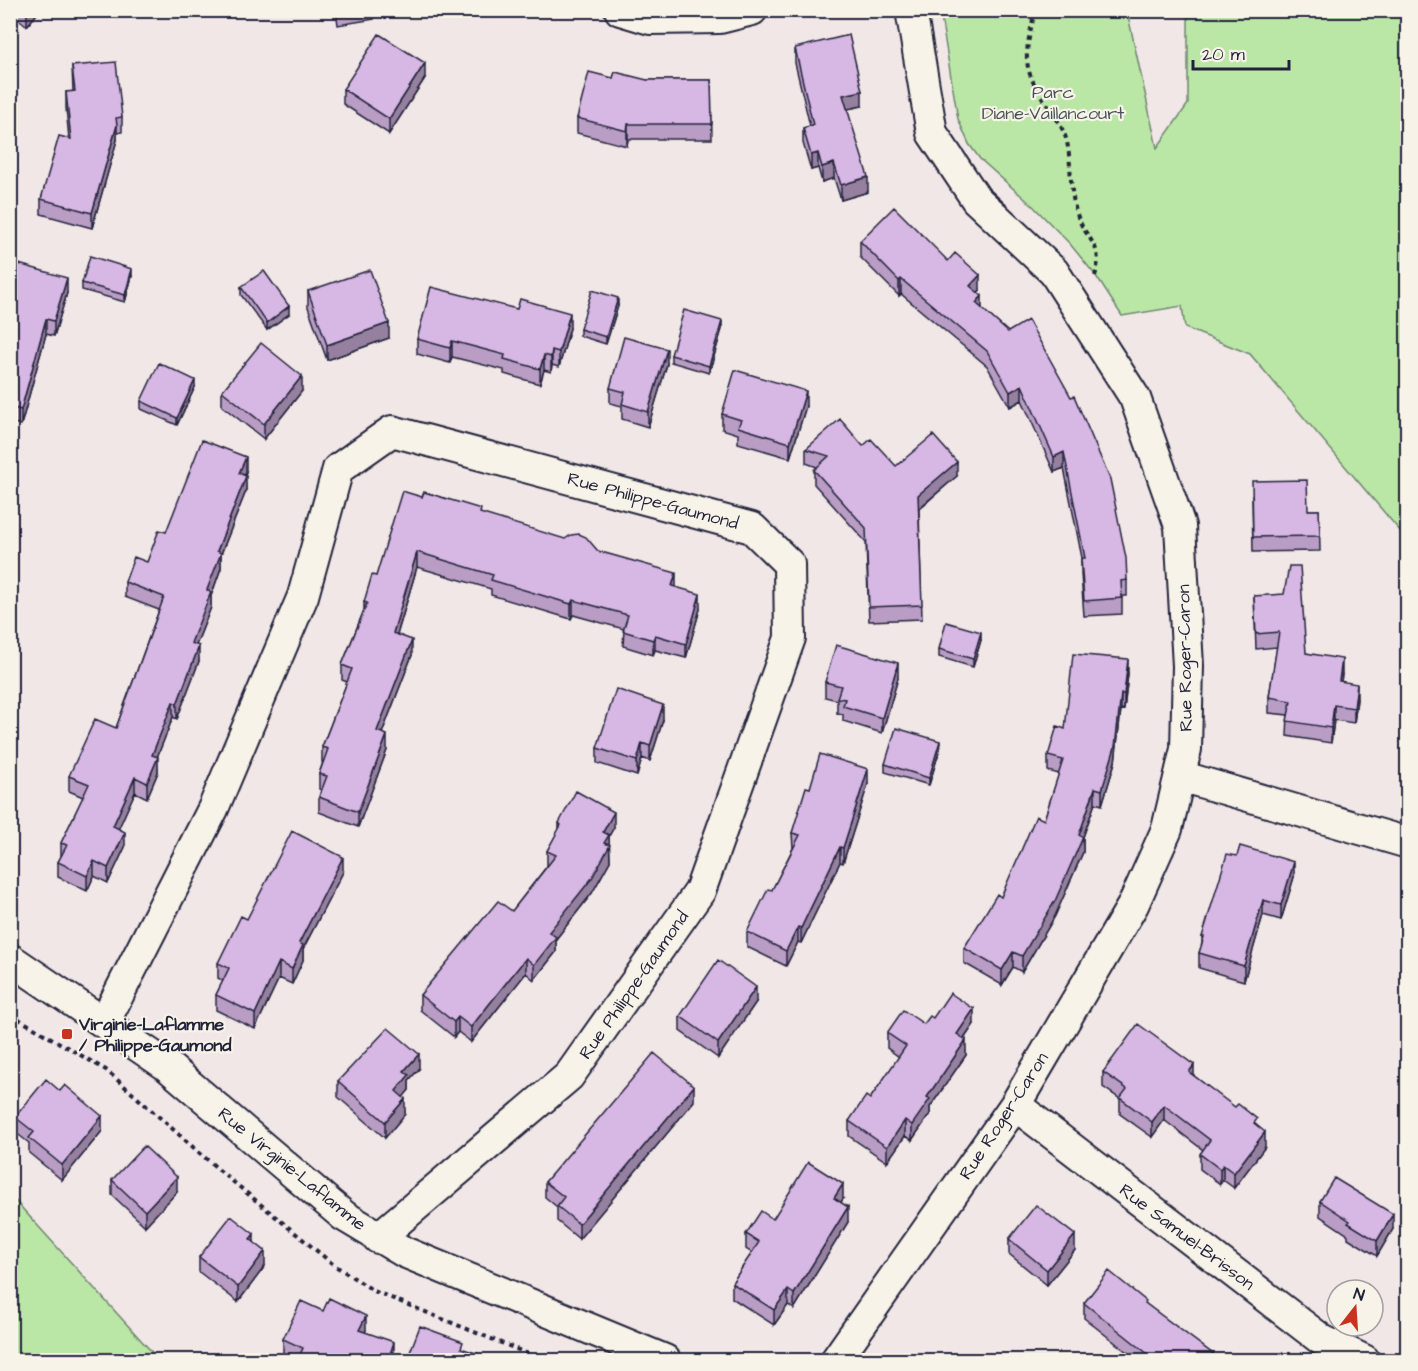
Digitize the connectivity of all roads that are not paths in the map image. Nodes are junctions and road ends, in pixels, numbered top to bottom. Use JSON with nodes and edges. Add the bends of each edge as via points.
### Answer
{"nodes":[{"id":1,"x":620,"y":10,"type":"edge"},
{"id":2,"x":752,"y":10,"type":"edge"},
{"id":3,"x":911,"y":10,"type":"edge"},
{"id":4,"x":1180,"y":776,"type":"junction"},
{"id":5,"x":1407,"y":843,"type":"edge"},
{"id":6,"x":10,"y":960,"type":"edge"},
{"id":7,"x":105,"y":1021,"type":"junction"},
{"id":8,"x":1015,"y":1105,"type":"junction"},
{"id":9,"x":378,"y":1238,"type":"junction"},
{"id":10,"x":665,"y":1360,"type":"edge"},
{"id":11,"x":836,"y":1360,"type":"edge"},
{"id":12,"x":1364,"y":1360,"type":"edge"}],
"edges":[{"from":1,"to":2,"type":"street","via":[[650,20],[720,18]]},
{"from":3,"to":4,"type":"street","name":"Rue Roger-Caron","via":[[932,133],[976,200],[1054,272],[1135,398],[1180,526],[1188,666],[1186,748]]},
{"from":4,"to":5,"type":"street"},
{"from":4,"to":8,"type":"street","name":"Rue Roger-Caron","via":[[1167,829],[1133,905]]},
{"from":6,"to":7,"type":"street","name":"Rue Virginie-Laflamme"},
{"from":7,"to":9,"type":"street","name":"Rue Virginie-Laflamme","via":[[166,1065],[344,1216]]},
{"from":7,"to":9,"type":"street","name":"Rue Philippe-Gaumond","via":[[213,809],[303,596],[338,469],[392,430],[752,528],[789,564],[790,638],[700,891],[569,1076]]},
{"from":8,"to":11,"type":"street","name":"Rue Roger-Caron"},
{"from":8,"to":12,"type":"street","name":"Rue Samuel-Brisson","via":[[1322,1340]]},
{"from":9,"to":10,"type":"street","name":"Rue Virginie-Laflamme"}]}
